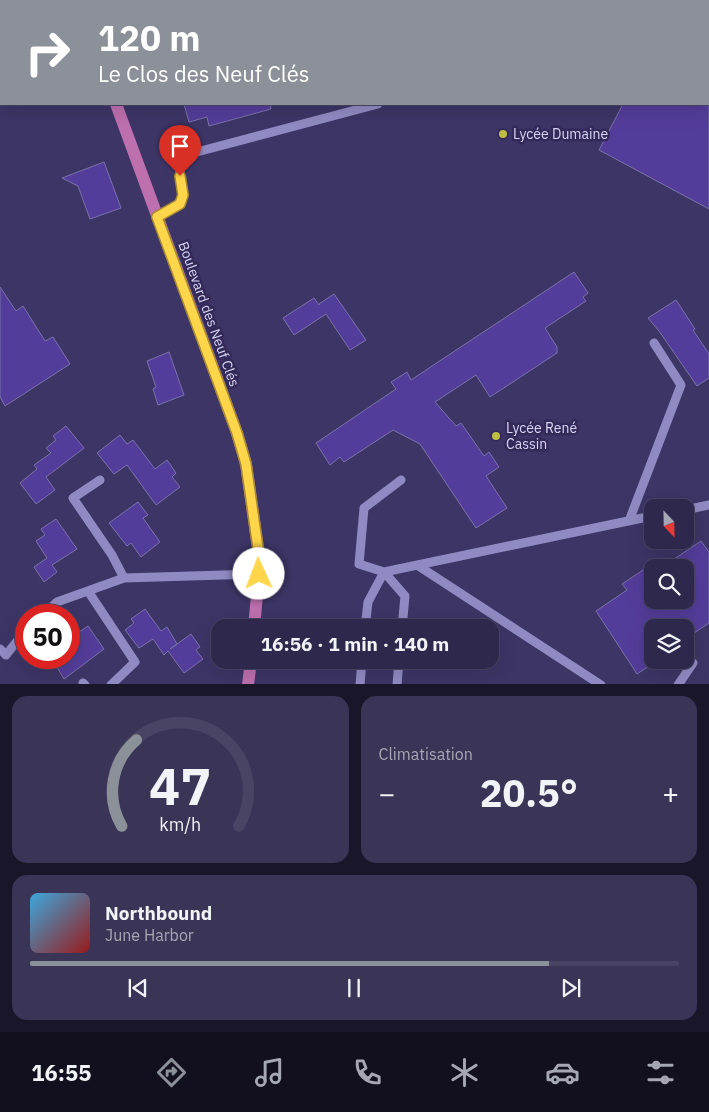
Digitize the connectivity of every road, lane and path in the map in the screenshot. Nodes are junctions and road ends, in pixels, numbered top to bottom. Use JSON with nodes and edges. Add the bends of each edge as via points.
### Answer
{"nodes":[{"id":1,"x":116,"y":105,"type":"edge"},
{"id":2,"x":374,"y":105,"type":"edge"},
{"id":3,"x":157,"y":217,"type":"junction"},
{"id":4,"x":654,"y":343,"type":"dead end"},
{"id":5,"x":100,"y":480,"type":"dead end"},
{"id":6,"x":401,"y":480,"type":"dead end"},
{"id":7,"x":709,"y":505,"type":"edge"},
{"id":8,"x":694,"y":508,"type":"edge"},
{"id":9,"x":644,"y":518,"type":"edge"},
{"id":10,"x":629,"y":521,"type":"junction"},
{"id":11,"x":417,"y":565,"type":"junction"},
{"id":12,"x":384,"y":572,"type":"junction"},
{"id":13,"x":259,"y":574,"type":"junction"},
{"id":14,"x":124,"y":578,"type":"junction"},
{"id":15,"x":88,"y":591,"type":"junction"},
{"id":16,"x":55,"y":604,"type":"edge"},
{"id":17,"x":255,"y":619,"type":"edge"},
{"id":18,"x":366,"y":619,"type":"edge"},
{"id":19,"x":403,"y":619,"type":"edge"},
{"id":20,"x":15,"y":644,"type":"edge"},
{"id":21,"x":0,"y":649,"type":"edge"},
{"id":22,"x":250,"y":669,"type":"edge"},
{"id":23,"x":361,"y":669,"type":"edge"},
{"id":24,"x":398,"y":669,"type":"edge"},
{"id":25,"x":689,"y":669,"type":"edge"},
{"id":26,"x":111,"y":684,"type":"edge"},
{"id":27,"x":248,"y":684,"type":"edge"},
{"id":28,"x":360,"y":684,"type":"edge"},
{"id":29,"x":397,"y":684,"type":"edge"},
{"id":30,"x":601,"y":684,"type":"edge"},
{"id":31,"x":678,"y":684,"type":"edge"}],
"edges":[{"from":1,"to":3,"type":"main road","name":"Boulevard des Neuf Clés"},
{"from":2,"to":3,"type":"street","via":[[178,157],[183,195],[180,204]]},
{"from":3,"to":13,"type":"main road","name":"Boulevard des Neuf Clés","via":[[246,464]]},
{"from":4,"to":10,"type":"street","via":[[681,385]]},
{"from":5,"to":14,"type":"street","via":[[73,498]]},
{"from":6,"to":12,"type":"street","via":[[364,508],[359,564]]},
{"from":7,"to":8,"type":"street"},
{"from":9,"to":10,"type":"street"},
{"from":10,"to":11,"type":"street"},
{"from":11,"to":12,"type":"street"},
{"from":11,"to":30,"type":"street"},
{"from":12,"to":18,"type":"street","via":[[368,602]]},
{"from":12,"to":19,"type":"street","via":[[405,596]]},
{"from":13,"to":14,"type":"street"},
{"from":13,"to":17,"type":"main road","name":"Boulevard des Neuf Clés"},
{"from":14,"to":15,"type":"street"},
{"from":15,"to":16,"type":"street"},
{"from":15,"to":26,"type":"street","via":[[135,662]]},
{"from":20,"to":21,"type":"street","via":[[6,655]]},
{"from":22,"to":27,"type":"main road"},
{"from":23,"to":28,"type":"street"},
{"from":24,"to":29,"type":"street"},
{"from":25,"to":31,"type":"street"}]}
